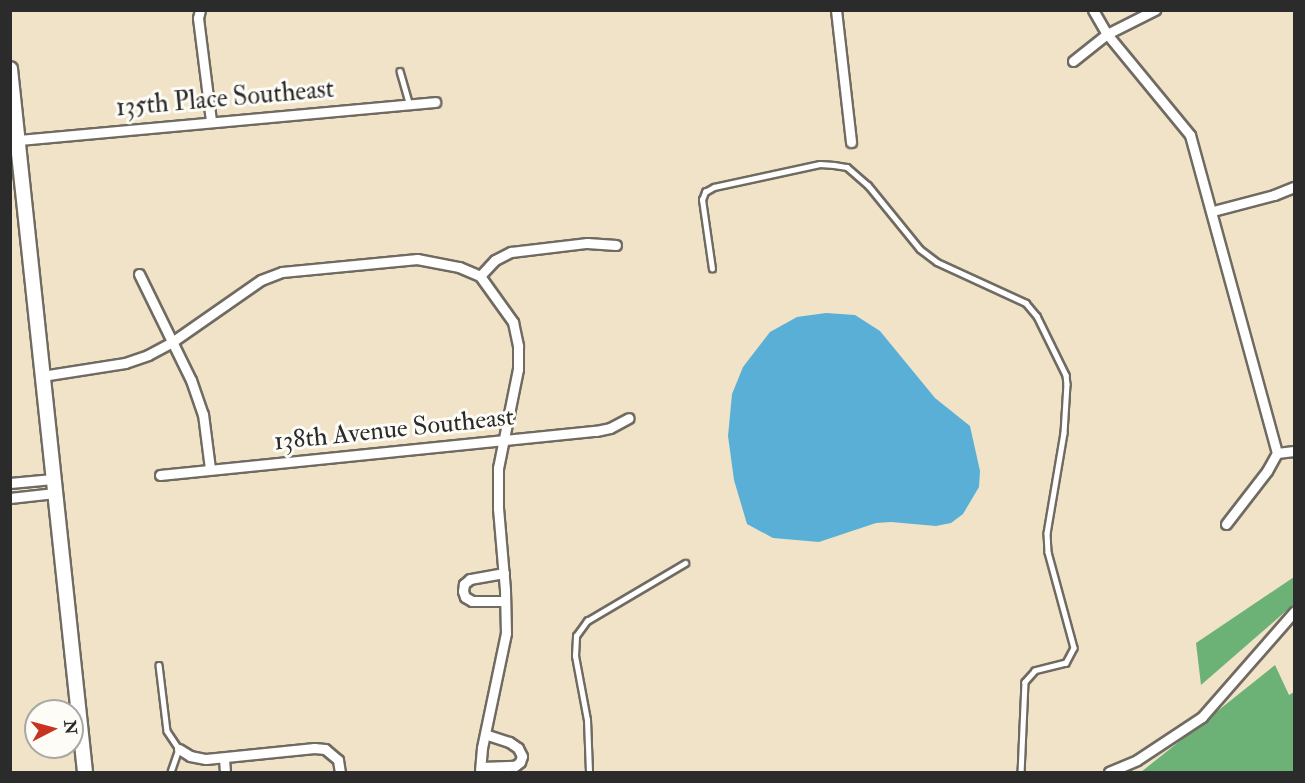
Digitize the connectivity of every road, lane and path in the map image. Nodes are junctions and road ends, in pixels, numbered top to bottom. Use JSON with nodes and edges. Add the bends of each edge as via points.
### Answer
{"nodes":[{"id":1,"x":200,"y":10,"type":"edge"},
{"id":2,"x":836,"y":10,"type":"edge"},
{"id":3,"x":1093,"y":10,"type":"edge"},
{"id":4,"x":1155,"y":10,"type":"edge"},
{"id":5,"x":1107,"y":34,"type":"junction"},
{"id":6,"x":1073,"y":61,"type":"dead end"},
{"id":7,"x":10,"y":69,"type":"edge"},
{"id":8,"x":400,"y":72,"type":"dead end"},
{"id":9,"x":435,"y":102,"type":"dead end"},
{"id":10,"x":409,"y":103,"type":"junction"},
{"id":11,"x":13,"y":117,"type":"edge"},
{"id":12,"x":211,"y":121,"type":"junction"},
{"id":13,"x":18,"y":140,"type":"junction"},
{"id":14,"x":851,"y":142,"type":"dead end"},
{"id":15,"x":1294,"y":187,"type":"edge"},
{"id":16,"x":1213,"y":211,"type":"junction"},
{"id":17,"x":616,"y":245,"type":"dead end"},
{"id":18,"x":712,"y":269,"type":"dead end"},
{"id":19,"x":139,"y":274,"type":"dead end"},
{"id":20,"x":480,"y":276,"type":"junction"},
{"id":21,"x":172,"y":342,"type":"junction"},
{"id":22,"x":42,"y":376,"type":"junction"},
{"id":23,"x":629,"y":418,"type":"dead end"},
{"id":24,"x":502,"y":440,"type":"junction"},
{"id":25,"x":1294,"y":451,"type":"edge"},
{"id":26,"x":1277,"y":453,"type":"junction"},
{"id":27,"x":210,"y":469,"type":"junction"},
{"id":28,"x":160,"y":475,"type":"dead end"},
{"id":29,"x":10,"y":483,"type":"edge"},
{"id":30,"x":54,"y":486,"type":"junction"},
{"id":31,"x":10,"y":498,"type":"edge"},
{"id":32,"x":1226,"y":524,"type":"dead end"},
{"id":33,"x":685,"y":563,"type":"dead end"},
{"id":34,"x":504,"y":573,"type":"junction"},
{"id":35,"x":505,"y":601,"type":"junction"},
{"id":36,"x":1294,"y":612,"type":"edge"},
{"id":37,"x":159,"y":665,"type":"dead end"},
{"id":38,"x":485,"y":734,"type":"junction"},
{"id":39,"x":179,"y":749,"type":"junction"},
{"id":40,"x":224,"y":758,"type":"junction"},
{"id":41,"x":340,"y":770,"type":"edge"},
{"id":42,"x":481,"y":770,"type":"edge"},
{"id":43,"x":85,"y":772,"type":"edge"},
{"id":44,"x":171,"y":772,"type":"edge"},
{"id":45,"x":225,"y":772,"type":"edge"},
{"id":46,"x":589,"y":772,"type":"edge"},
{"id":47,"x":1021,"y":772,"type":"edge"},
{"id":48,"x":1110,"y":772,"type":"edge"}],
"edges":[{"from":1,"to":12,"type":"street"},
{"from":2,"to":14,"type":"street"},
{"from":3,"to":5,"type":"street"},
{"from":4,"to":5,"type":"street"},
{"from":5,"to":6,"type":"street"},
{"from":5,"to":16,"type":"street","via":[[1190,135]]},
{"from":7,"to":11,"type":"main road"},
{"from":8,"to":10,"type":"lane"},
{"from":9,"to":10,"type":"street","name":"135th Place Southeast"},
{"from":10,"to":12,"type":"street","name":"135th Place Southeast"},
{"from":11,"to":13,"type":"main road"},
{"from":12,"to":13,"type":"street","name":"135th Place Southeast"},
{"from":13,"to":22,"type":"main road"},
{"from":15,"to":16,"type":"street"},
{"from":16,"to":26,"type":"street"},
{"from":17,"to":20,"type":"street","via":[[587,243],[511,252],[495,260]]},
{"from":18,"to":47,"type":"lane","via":[[702,200],[705,192],[820,164],[834,165],[846,167],[868,185],[920,249],[937,262],[1026,303],[1037,316],[1067,384],[1064,433],[1047,533],[1048,552],[1074,648],[1066,663],[1035,671],[1025,682]]},
{"from":19,"to":21,"type":"street"},
{"from":20,"to":21,"type":"street","via":[[459,267],[417,259],[282,272],[243,291]]},
{"from":20,"to":24,"type":"street","via":[[513,322],[518,346],[518,369]]},
{"from":21,"to":22,"type":"street","via":[[124,363]]},
{"from":21,"to":27,"type":"street","via":[[203,414]]},
{"from":22,"to":30,"type":"main road"},
{"from":23,"to":24,"type":"street","name":"138th Avenue Southeast","via":[[596,431]]},
{"from":24,"to":27,"type":"street","name":"138th Avenue Southeast"},
{"from":24,"to":34,"type":"street","via":[[498,508]]},
{"from":25,"to":26,"type":"street"},
{"from":26,"to":32,"type":"street"},
{"from":27,"to":28,"type":"street","name":"138th Avenue Southeast"},
{"from":29,"to":30,"type":"street"},
{"from":30,"to":31,"type":"street"},
{"from":30,"to":43,"type":"main road"},
{"from":33,"to":46,"type":"lane","via":[[587,621],[576,636]]},
{"from":34,"to":35,"type":"street"},
{"from":34,"to":35,"type":"street","via":[[470,579],[463,591],[472,601]]},
{"from":35,"to":38,"type":"street","via":[[506,633]]},
{"from":36,"to":48,"type":"street","via":[[1202,717],[1137,760]]},
{"from":37,"to":39,"type":"lane","via":[[167,731]]},
{"from":38,"to":42,"type":"street"},
{"from":38,"to":42,"type":"street","via":[[509,742],[522,756],[515,766]]},
{"from":39,"to":40,"type":"street","via":[[198,758]]},
{"from":39,"to":44,"type":"lane"},
{"from":40,"to":41,"type":"street","via":[[314,748],[332,754]]},
{"from":40,"to":45,"type":"street"}]}
